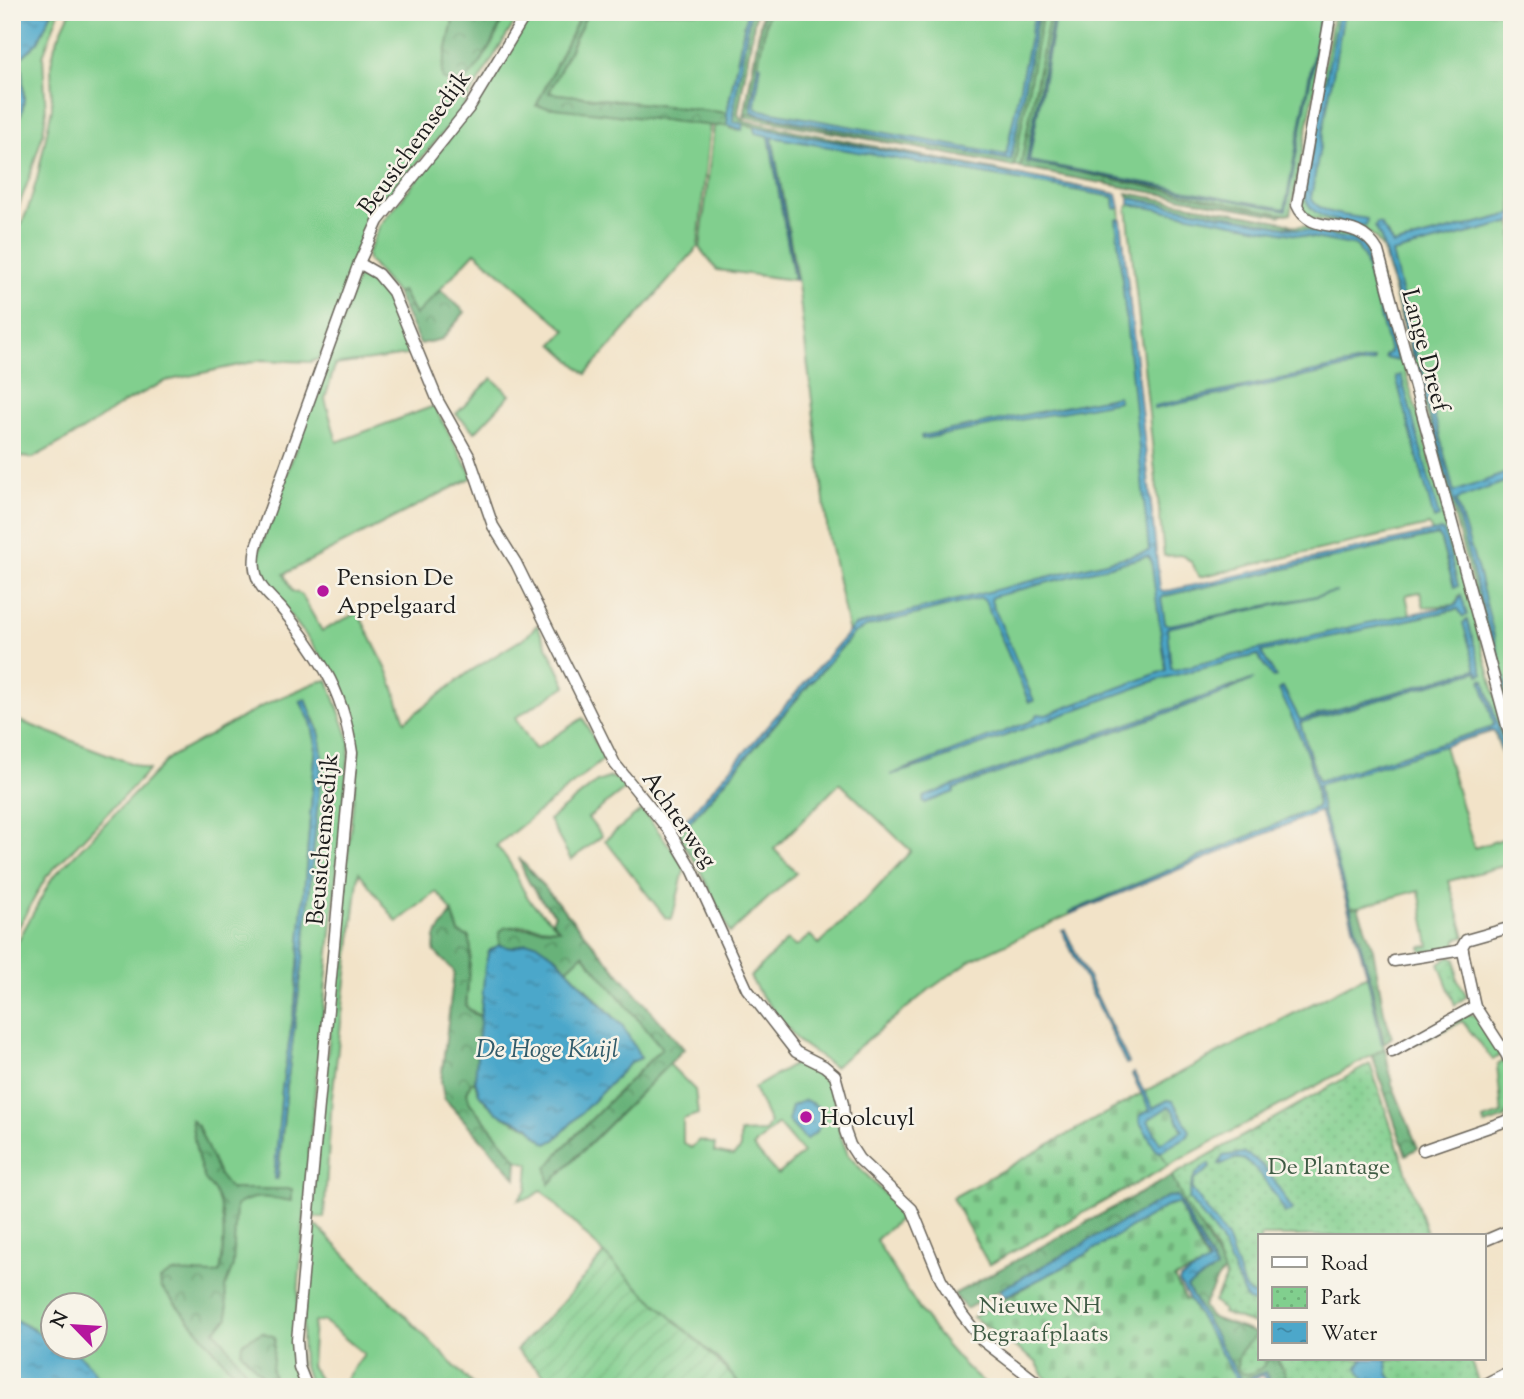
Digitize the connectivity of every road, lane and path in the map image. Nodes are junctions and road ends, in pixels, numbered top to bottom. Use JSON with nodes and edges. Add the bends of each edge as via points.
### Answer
{"nodes":[{"id":1,"x":527,"y":12,"type":"edge"},
{"id":2,"x":1331,"y":12,"type":"edge"},
{"id":3,"x":359,"y":263,"type":"junction"},
{"id":4,"x":1512,"y":744,"type":"edge"},
{"id":5,"x":1512,"y":928,"type":"edge"},
{"id":6,"x":1463,"y":950,"type":"junction"},
{"id":7,"x":1394,"y":961,"type":"dead end"},
{"id":8,"x":1475,"y":1006,"type":"junction"},
{"id":9,"x":1392,"y":1052,"type":"dead end"},
{"id":10,"x":1512,"y":1081,"type":"edge"},
{"id":11,"x":1512,"y":1119,"type":"edge"},
{"id":12,"x":1423,"y":1150,"type":"dead end"},
{"id":13,"x":1512,"y":1230,"type":"edge"},
{"id":14,"x":1486,"y":1240,"type":"edge"},
{"id":15,"x":1512,"y":1370,"type":"edge"},
{"id":16,"x":307,"y":1387,"type":"edge"},
{"id":17,"x":1043,"y":1387,"type":"edge"},
{"id":18,"x":1479,"y":1387,"type":"edge"}],
"edges":[{"from":1,"to":3,"type":"street","name":"Beusichemsedijk","via":[[469,108],[379,221]]},
{"from":2,"to":4,"type":"street","name":"Lange Dreef","via":[[1297,205],[1311,222],[1364,234],[1378,251]]},
{"from":3,"to":16,"type":"street","name":"Beusichemsedijk","via":[[254,558],[260,584],[327,673],[343,710],[352,753],[298,1340],[299,1367]]},
{"from":3,"to":17,"type":"street","name":"Achterweg","via":[[378,274],[393,292],[438,401],[469,456],[493,526],[516,563],[615,764],[670,832],[693,871],[747,989],[796,1052],[835,1075],[850,1144],[912,1209],[941,1280],[971,1327]]},
{"from":5,"to":6,"type":"street","via":[[1466,940]]},
{"from":6,"to":7,"type":"street"},
{"from":6,"to":8,"type":"street"},
{"from":8,"to":9,"type":"street"},
{"from":8,"to":10,"type":"street","via":[[1510,1062]]},
{"from":11,"to":12,"type":"street"},
{"from":13,"to":14,"type":"street"},
{"from":15,"to":18,"type":"street"}]}
